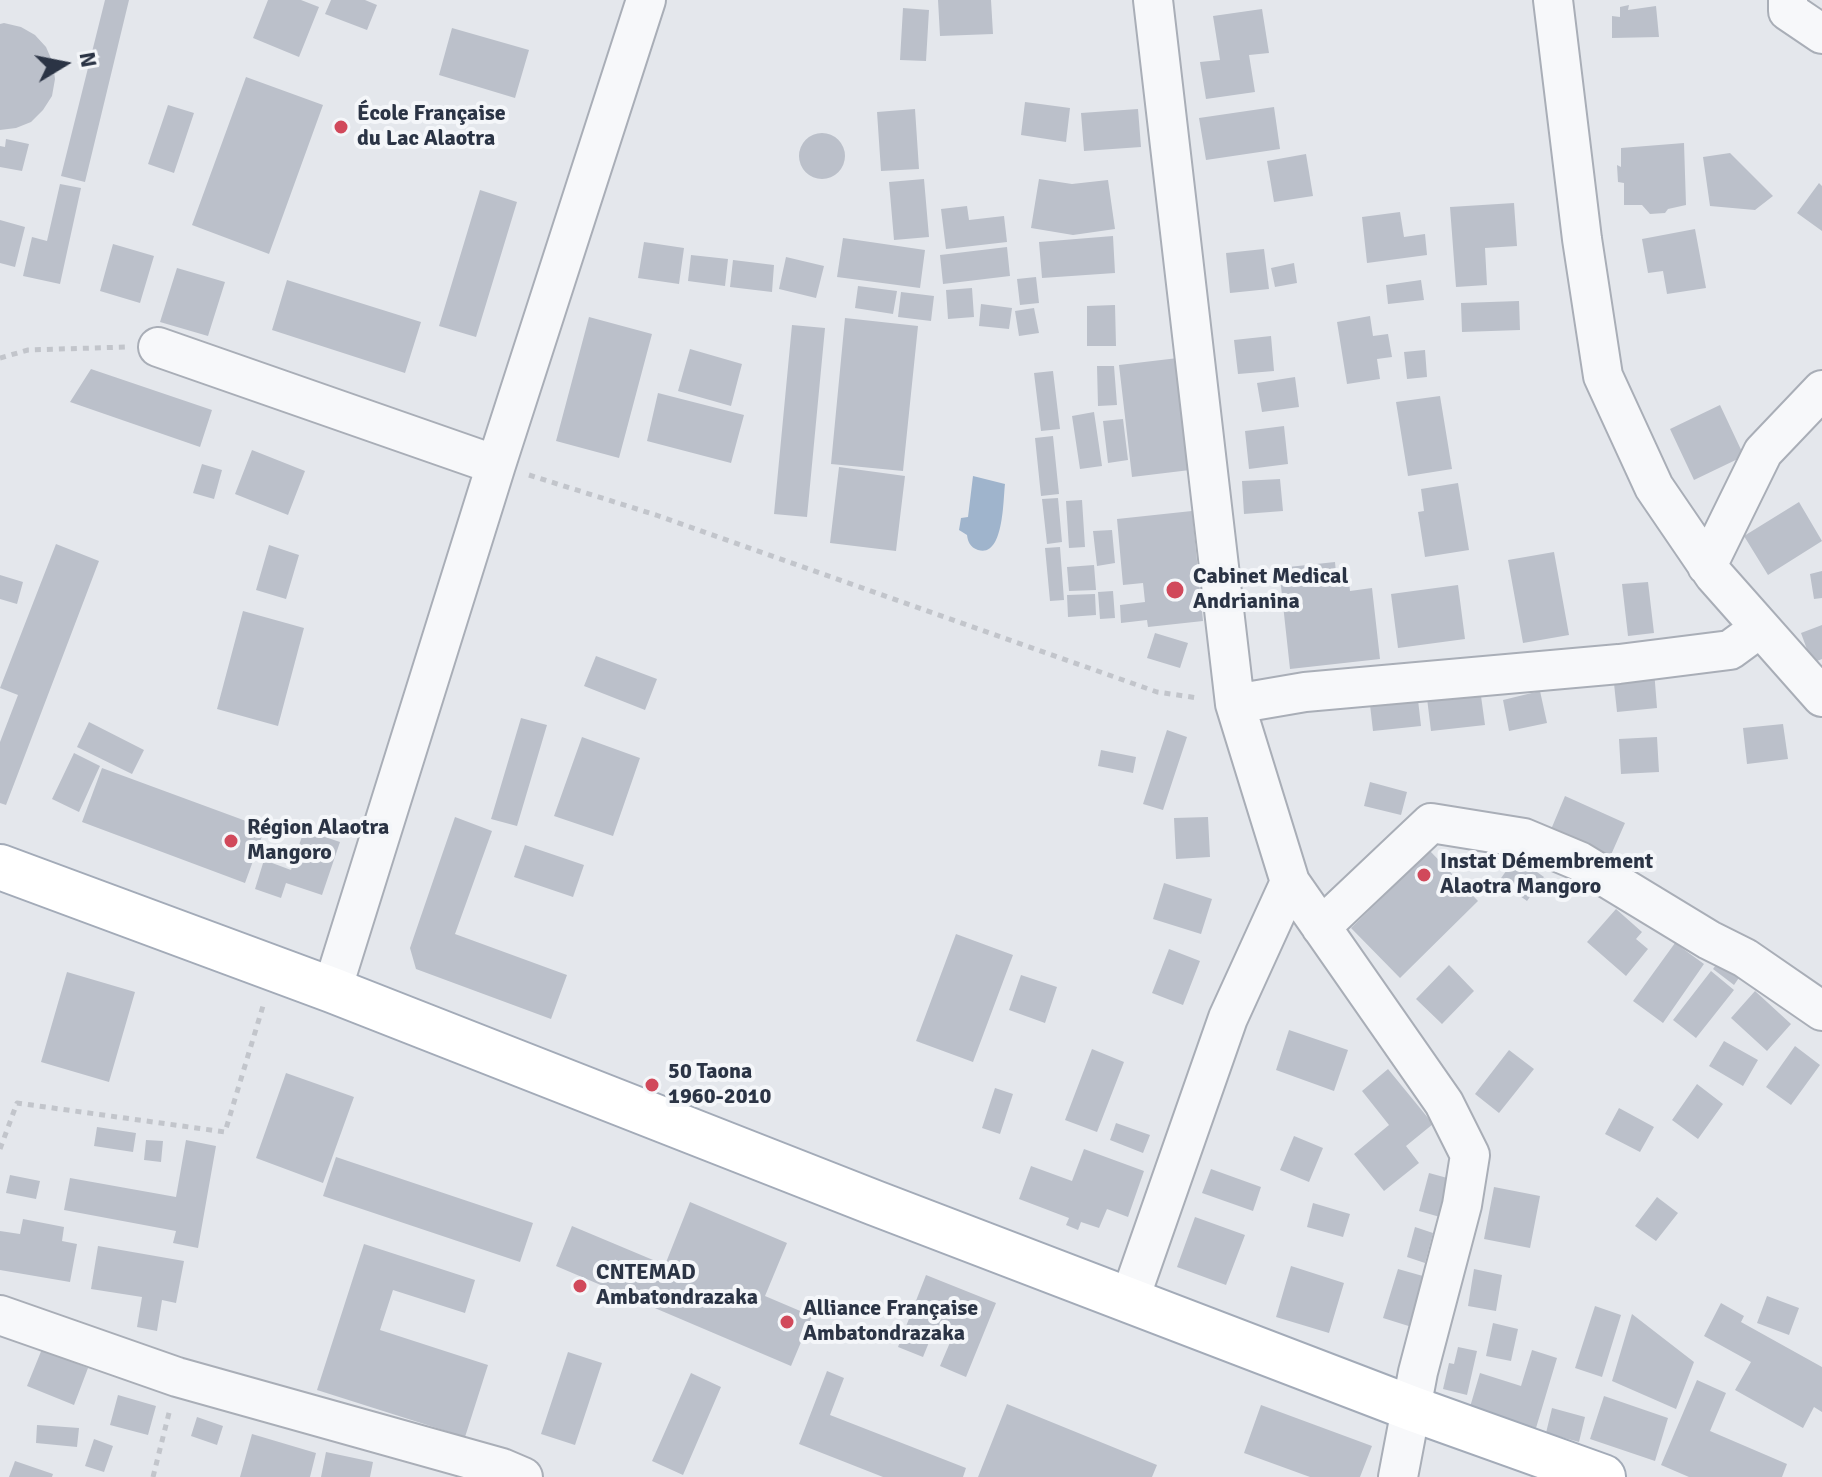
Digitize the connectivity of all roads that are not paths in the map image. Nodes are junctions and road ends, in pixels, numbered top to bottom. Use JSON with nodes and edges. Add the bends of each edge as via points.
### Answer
{"nodes":[{"id":1,"x":646,"y":0,"type":"edge"},
{"id":2,"x":1153,"y":0,"type":"edge"},
{"id":3,"x":1553,"y":0,"type":"edge"},
{"id":4,"x":1788,"y":0,"type":"edge"},
{"id":5,"x":1822,"y":34,"type":"edge"},
{"id":6,"x":158,"y":347,"type":"road end"},
{"id":7,"x":1822,"y":390,"type":"edge"},
{"id":8,"x":496,"y":465,"type":"junction"},
{"id":9,"x":1707,"y":566,"type":"junction"},
{"id":10,"x":1760,"y":628,"type":"junction"},
{"id":11,"x":1822,"y":697,"type":"edge"},
{"id":12,"x":1235,"y":704,"type":"junction"},
{"id":13,"x":0,"y":867,"type":"edge"},
{"id":14,"x":1290,"y":882,"type":"junction"},
{"id":15,"x":1321,"y":927,"type":"junction"},
{"id":16,"x":332,"y":990,"type":"junction"},
{"id":17,"x":1822,"y":1011,"type":"edge"},
{"id":18,"x":1129,"y":1301,"type":"junction"},
{"id":19,"x":0,"y":1315,"type":"edge"},
{"id":20,"x":1413,"y":1409,"type":"junction"},
{"id":21,"x":523,"y":1477,"type":"edge"},
{"id":22,"x":1398,"y":1477,"type":"edge"},
{"id":23,"x":1603,"y":1477,"type":"edge"}],
"edges":[{"from":1,"to":8,"type":"street"},
{"from":2,"to":12,"type":"street"},
{"from":3,"to":9,"type":"street","via":[[1603,376],[1654,487]]},
{"from":4,"to":5,"type":"street","via":[[1788,11]]},
{"from":6,"to":8,"type":"street"},
{"from":7,"to":9,"type":"street","via":[[1763,452]]},
{"from":8,"to":16,"type":"street"},
{"from":9,"to":10,"type":"street"},
{"from":10,"to":11,"type":"street"},
{"from":10,"to":12,"type":"street","via":[[1730,650],[1305,692]]},
{"from":12,"to":14,"type":"street"},
{"from":13,"to":16,"type":"main road"},
{"from":14,"to":15,"type":"street"},
{"from":14,"to":18,"type":"street","via":[[1228,1018]]},
{"from":15,"to":17,"type":"street","via":[[1431,823],[1524,838],[1579,861],[1745,958]]},
{"from":15,"to":20,"type":"street","via":[[1444,1103],[1470,1155]]},
{"from":16,"to":18,"type":"main road"},
{"from":18,"to":20,"type":"main road"},
{"from":19,"to":21,"type":"street","via":[[177,1377]]},
{"from":20,"to":22,"type":"street"},
{"from":20,"to":23,"type":"main road"}]}
